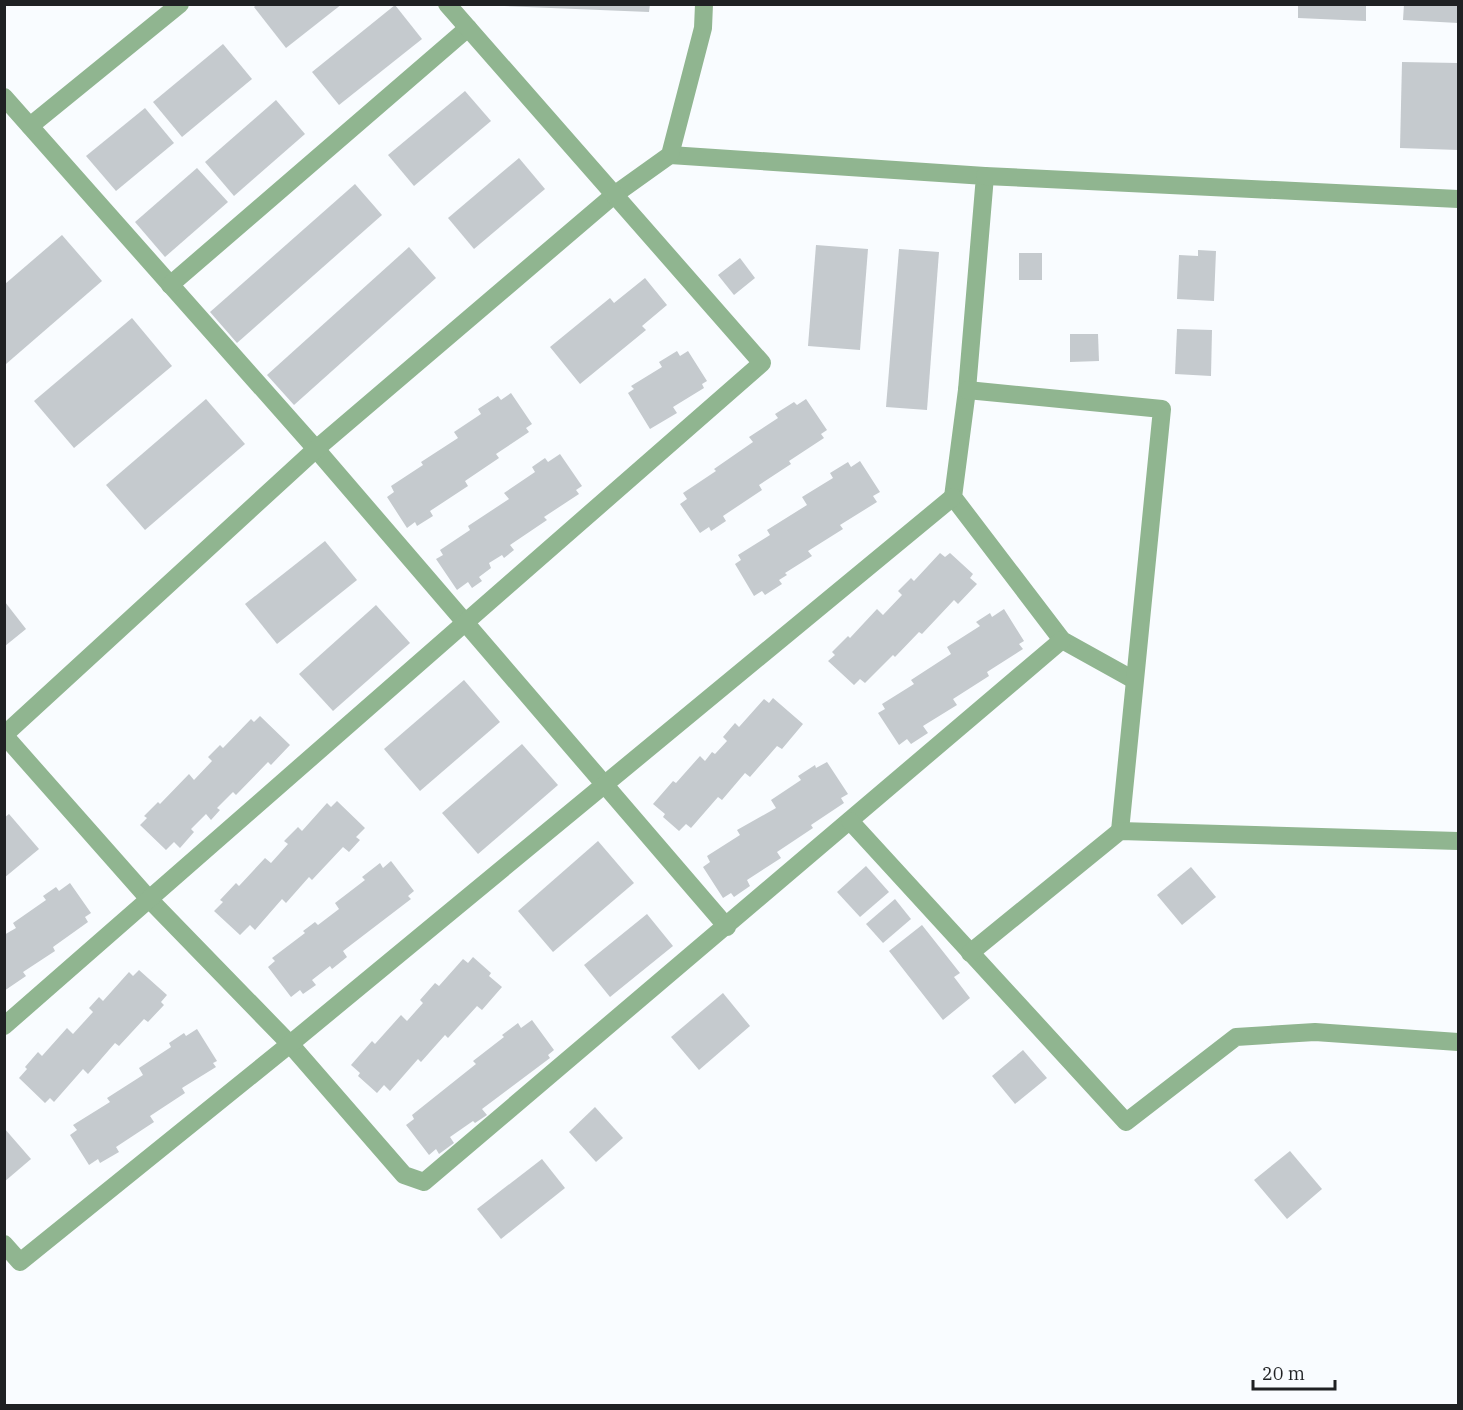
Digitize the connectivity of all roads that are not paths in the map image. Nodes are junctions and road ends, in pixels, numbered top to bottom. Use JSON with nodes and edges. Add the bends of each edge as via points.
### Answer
{"nodes":[{"id":1,"x":180,"y":4,"type":"edge"},
{"id":2,"x":447,"y":4,"type":"edge"},
{"id":3,"x":704,"y":4,"type":"edge"},
{"id":4,"x":468,"y":28,"type":"junction"},
{"id":5,"x":4,"y":97,"type":"edge"},
{"id":6,"x":30,"y":126,"type":"junction"},
{"id":7,"x":670,"y":155,"type":"junction"},
{"id":8,"x":985,"y":176,"type":"junction"},
{"id":9,"x":614,"y":195,"type":"junction"},
{"id":10,"x":1458,"y":199,"type":"edge"},
{"id":11,"x":170,"y":285,"type":"junction"},
{"id":12,"x":967,"y":390,"type":"junction"},
{"id":13,"x":316,"y":449,"type":"junction"},
{"id":14,"x":953,"y":497,"type":"junction"},
{"id":15,"x":466,"y":622,"type":"junction"},
{"id":16,"x":1062,"y":639,"type":"junction"},
{"id":17,"x":1134,"y":680,"type":"junction"},
{"id":18,"x":4,"y":735,"type":"edge"},
{"id":19,"x":604,"y":784,"type":"junction"},
{"id":20,"x":850,"y":821,"type":"junction"},
{"id":21,"x":1119,"y":831,"type":"junction"},
{"id":22,"x":1458,"y":841,"type":"edge"},
{"id":23,"x":149,"y":900,"type":"junction"},
{"id":24,"x":727,"y":927,"type":"junction"},
{"id":25,"x":970,"y":953,"type":"junction"},
{"id":26,"x":4,"y":1026,"type":"edge"},
{"id":27,"x":1458,"y":1042,"type":"edge"},
{"id":28,"x":290,"y":1044,"type":"junction"},
{"id":29,"x":4,"y":1244,"type":"edge"}],
"edges":[{"from":1,"to":6,"type":"street"},
{"from":2,"to":4,"type":"street"},
{"from":3,"to":7,"type":"street","via":[[703,27]]},
{"from":4,"to":9,"type":"street"},
{"from":4,"to":11,"type":"street"},
{"from":5,"to":6,"type":"street"},
{"from":6,"to":11,"type":"street"},
{"from":7,"to":8,"type":"street"},
{"from":7,"to":9,"type":"street"},
{"from":8,"to":10,"type":"street"},
{"from":8,"to":12,"type":"street"},
{"from":9,"to":13,"type":"street"},
{"from":9,"to":15,"type":"street","via":[[762,363]]},
{"from":11,"to":13,"type":"street"},
{"from":12,"to":14,"type":"street"},
{"from":12,"to":17,"type":"street","via":[[1162,409]]},
{"from":13,"to":15,"type":"street"},
{"from":13,"to":18,"type":"street"},
{"from":14,"to":16,"type":"street"},
{"from":14,"to":19,"type":"street"},
{"from":15,"to":19,"type":"street"},
{"from":15,"to":23,"type":"street"},
{"from":16,"to":17,"type":"street"},
{"from":16,"to":20,"type":"street"},
{"from":17,"to":21,"type":"street"},
{"from":18,"to":23,"type":"street"},
{"from":19,"to":24,"type":"street"},
{"from":19,"to":28,"type":"street"},
{"from":20,"to":24,"type":"street"},
{"from":20,"to":25,"type":"street"},
{"from":21,"to":22,"type":"street"},
{"from":21,"to":25,"type":"street"},
{"from":23,"to":26,"type":"street"},
{"from":23,"to":28,"type":"street"},
{"from":24,"to":28,"type":"street","via":[[424,1182],[404,1175]]},
{"from":25,"to":27,"type":"street","via":[[1126,1122],[1236,1037],[1315,1032]]},
{"from":28,"to":29,"type":"street","via":[[20,1262]]}]}
